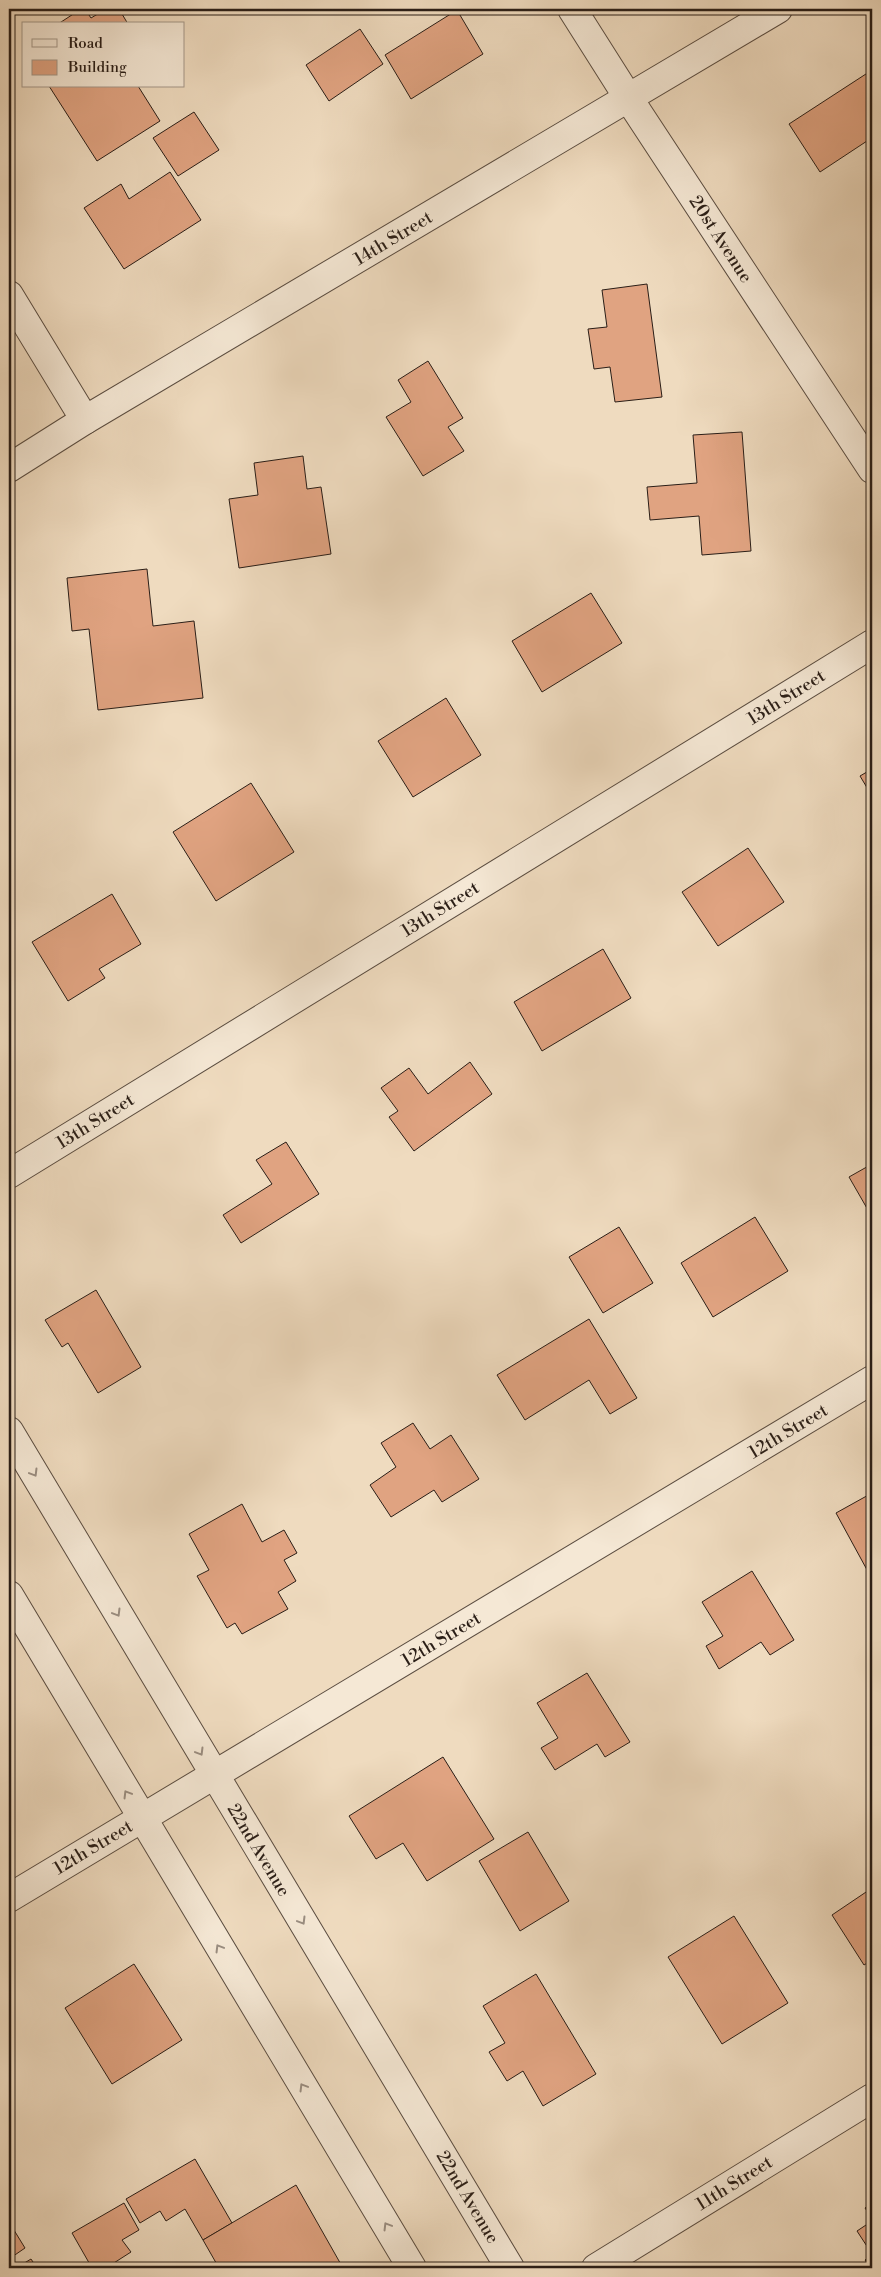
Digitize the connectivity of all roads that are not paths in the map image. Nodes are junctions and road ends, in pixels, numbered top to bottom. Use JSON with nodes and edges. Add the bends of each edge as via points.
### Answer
{"nodes":[{"id":1,"x":572,"y":9,"type":"edge"},
{"id":2,"x":778,"y":9,"type":"edge"},
{"id":3,"x":629,"y":99,"type":"junction"},
{"id":4,"x":9,"y":296,"type":"edge"},
{"id":5,"x":85,"y":420,"type":"junction"},
{"id":6,"x":9,"y":468,"type":"edge"},
{"id":7,"x":872,"y":469,"type":"edge"},
{"id":8,"x":872,"y":644,"type":"edge"},
{"id":9,"x":9,"y":1174,"type":"edge"},
{"id":10,"x":872,"y":1380,"type":"edge"},
{"id":11,"x":9,"y":1431,"type":"edge"},
{"id":12,"x":9,"y":1595,"type":"edge"},
{"id":13,"x":214,"y":1775,"type":"junction"},
{"id":14,"x":141,"y":1818,"type":"junction"},
{"id":15,"x":9,"y":1898,"type":"edge"},
{"id":16,"x":872,"y":2098,"type":"edge"},
{"id":17,"x":412,"y":2268,"type":"edge"},
{"id":18,"x":510,"y":2268,"type":"edge"},
{"id":19,"x":596,"y":2268,"type":"edge"}],
"edges":[{"from":1,"to":3,"type":"street","name":"20st Avenue"},
{"from":2,"to":3,"type":"street","name":"14th Street"},
{"from":3,"to":5,"type":"street","name":"14th Street"},
{"from":3,"to":7,"type":"street","name":"20st Avenue"},
{"from":4,"to":5,"type":"street"},
{"from":5,"to":6,"type":"street","name":"14th Street"},
{"from":8,"to":9,"type":"street","name":"13th Street"},
{"from":10,"to":13,"type":"street","name":"12th Street"},
{"from":11,"to":13,"type":"street","name":"22nd Avenue","one_way":true},
{"from":14,"to":12,"type":"street","one_way":true},
{"from":13,"to":14,"type":"street","name":"12th Street"},
{"from":13,"to":18,"type":"street","name":"22nd Avenue","one_way":true},
{"from":14,"to":15,"type":"street","name":"12th Street"},
{"from":17,"to":14,"type":"street","one_way":true},
{"from":16,"to":19,"type":"street","name":"11th Street"}]}
